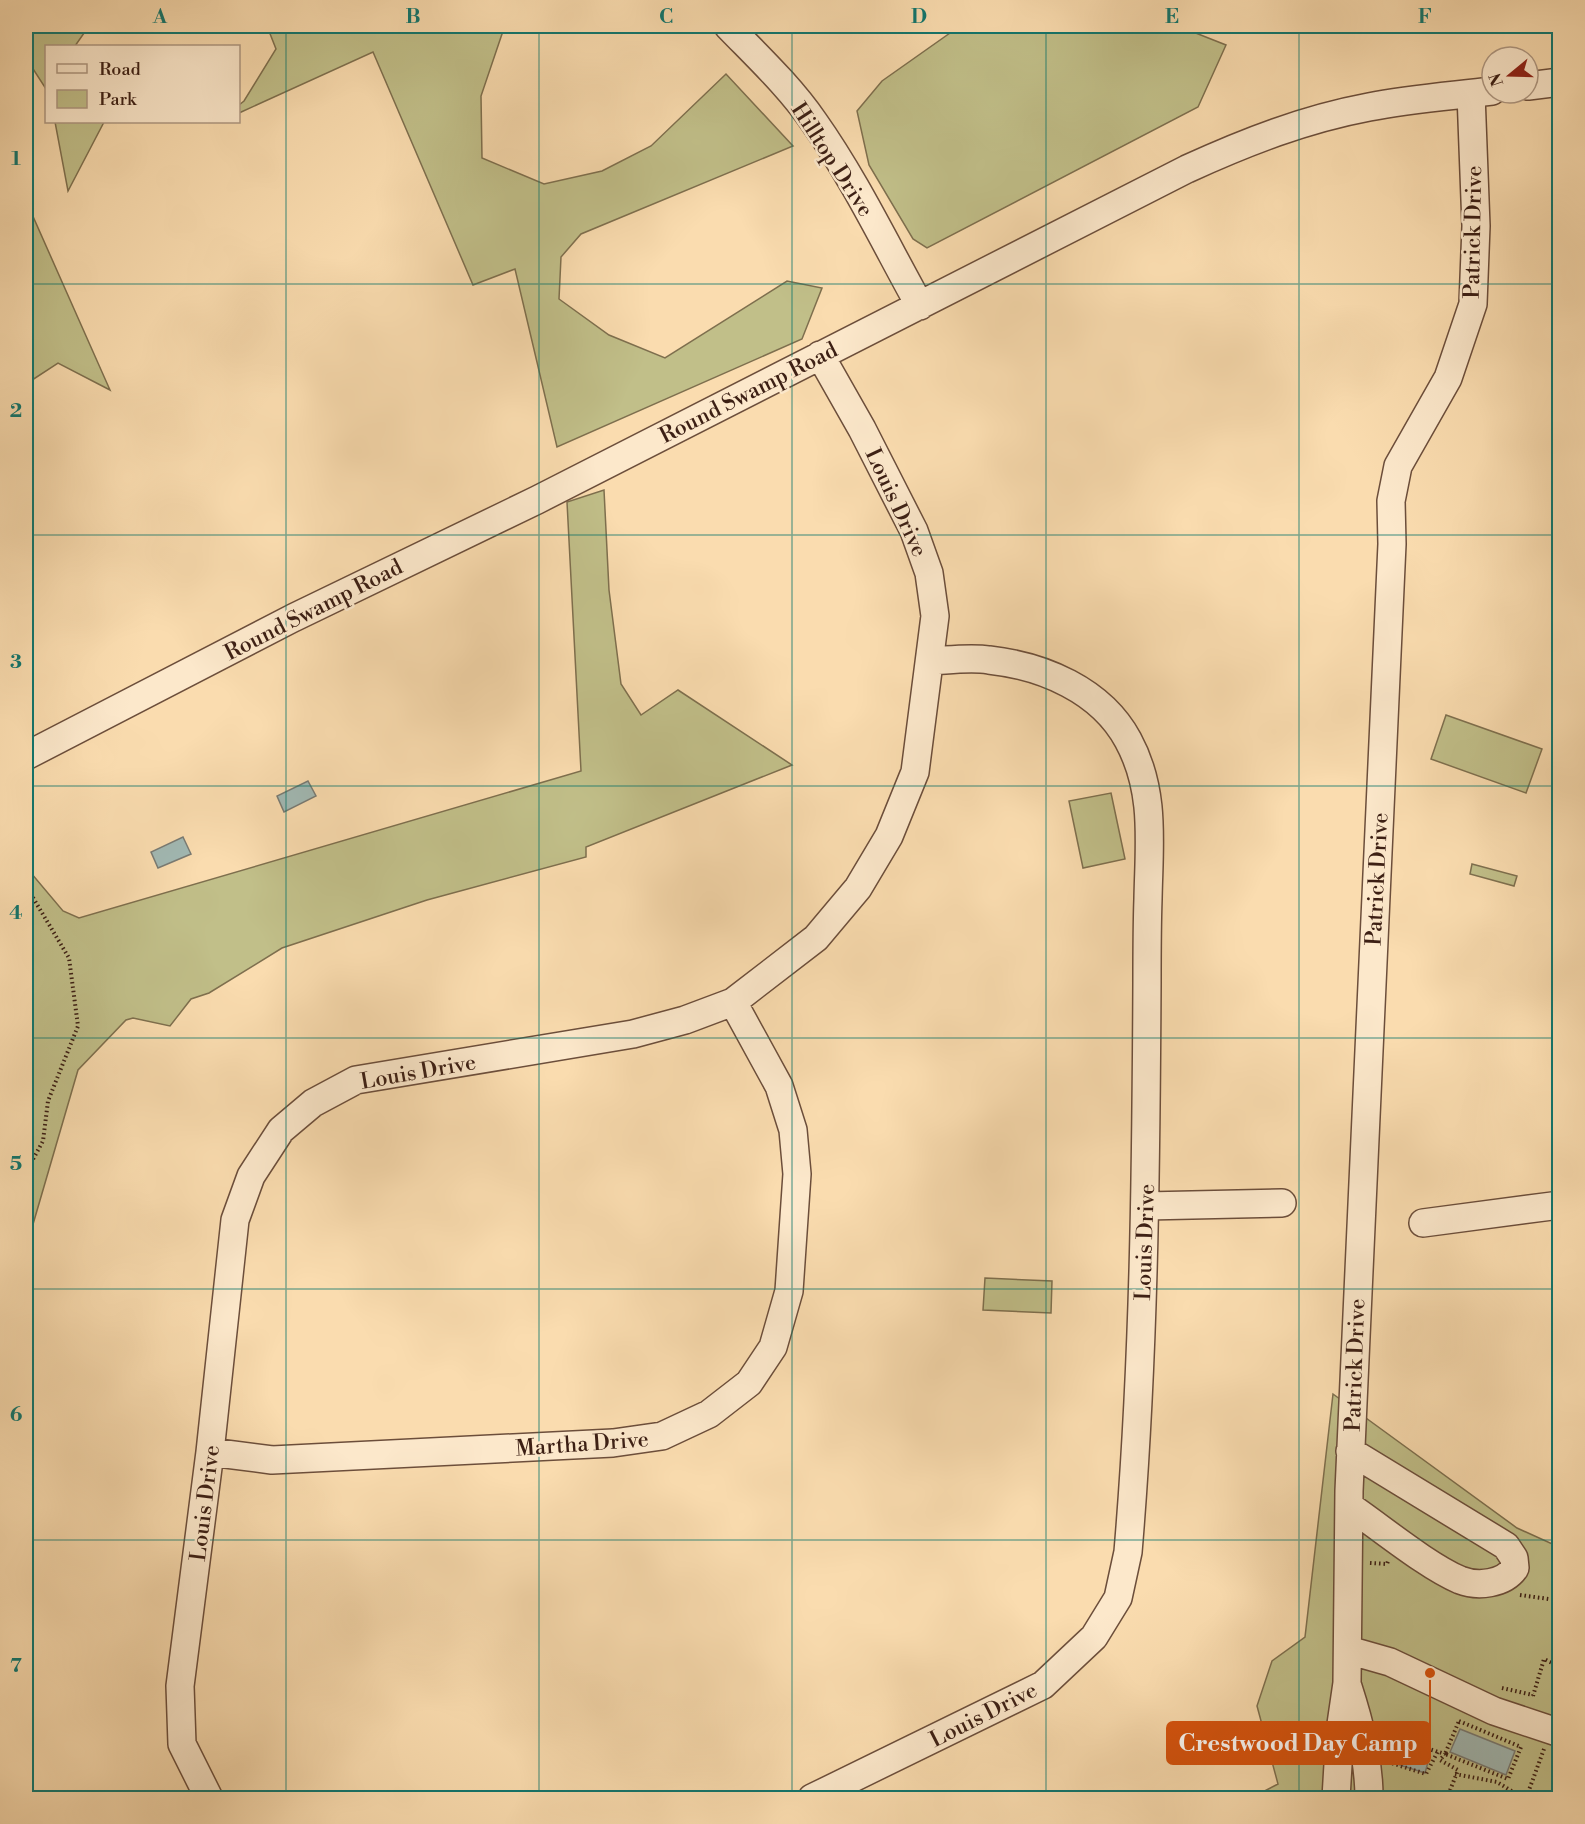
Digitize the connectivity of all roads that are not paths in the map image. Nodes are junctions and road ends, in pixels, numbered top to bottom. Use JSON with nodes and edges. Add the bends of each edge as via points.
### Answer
{"nodes":[{"id":1,"x":728,"y":26,"type":"edge"},
{"id":2,"x":1560,"y":82,"type":"edge"},
{"id":3,"x":1540,"y":84,"type":"edge"},
{"id":4,"x":1480,"y":92,"type":"edge"},
{"id":5,"x":1481,"y":105,"type":"edge"},
{"id":6,"x":920,"y":306,"type":"junction"},
{"id":7,"x":820,"y":356,"type":"junction"},
{"id":8,"x":932,"y":661,"type":"junction"},
{"id":9,"x":26,"y":756,"type":"edge"},
{"id":10,"x":733,"y":1002,"type":"junction"},
{"id":11,"x":1282,"y":1203,"type":"dead end"},
{"id":12,"x":1560,"y":1205,"type":"edge"},
{"id":13,"x":1146,"y":1206,"type":"junction"},
{"id":14,"x":1423,"y":1223,"type":"dead end"},
{"id":15,"x":1350,"y":1451,"type":"junction"},
{"id":16,"x":210,"y":1452,"type":"junction"},
{"id":17,"x":1349,"y":1506,"type":"junction"},
{"id":18,"x":1348,"y":1650,"type":"junction"},
{"id":19,"x":1347,"y":1683,"type":"junction"},
{"id":20,"x":1553,"y":1738,"type":"edge"},
{"id":21,"x":209,"y":1798,"type":"edge"},
{"id":22,"x":812,"y":1798,"type":"edge"},
{"id":23,"x":1336,"y":1798,"type":"edge"},
{"id":24,"x":1369,"y":1798,"type":"edge"}],
"edges":[{"from":1,"to":6,"type":"street","name":"Hilltop Drive","via":[[814,122],[859,194]]},
{"from":2,"to":3,"type":"street"},
{"from":4,"to":6,"type":"street","name":"Round Swamp Road","via":[[1369,106],[1248,141],[1187,168]]},
{"from":5,"to":15,"type":"street","name":"Patrick Drive","via":[[1473,303],[1448,378],[1398,466],[1391,501]]},
{"from":6,"to":7,"type":"street","name":"Round Swamp Road"},
{"from":7,"to":8,"type":"street","name":"Louis Drive","via":[[914,531],[928,573],[935,616]]},
{"from":7,"to":9,"type":"street","name":"Round Swamp Road","via":[[537,500],[324,602]]},
{"from":8,"to":10,"type":"street","name":"Louis Drive","via":[[915,772],[889,836],[858,888],[816,938]]},
{"from":8,"to":13,"type":"street","name":"Louis Drive","via":[[987,659],[1032,667],[1072,685],[1102,706],[1128,740],[1144,778],[1151,826]]},
{"from":10,"to":16,"type":"street","name":"Louis Drive","via":[[633,1034],[356,1080],[313,1103],[281,1130],[250,1176],[235,1220]]},
{"from":10,"to":16,"type":"street","name":"Martha Drive","via":[[778,1086],[793,1130],[797,1174],[789,1291],[773,1347],[749,1383],[710,1414],[662,1437],[613,1443],[272,1460]]},
{"from":11,"to":13,"type":"street"},
{"from":12,"to":14,"type":"street"},
{"from":13,"to":22,"type":"street","name":"Louis Drive","via":[[1132,1508],[1118,1598],[1094,1637],[1043,1685]]},
{"from":15,"to":17,"type":"street","name":"Patrick Drive"},
{"from":15,"to":17,"type":"street","via":[[1506,1546],[1515,1568],[1503,1579],[1488,1583],[1461,1580]]},
{"from":16,"to":21,"type":"street","name":"Louis Drive","via":[[180,1686],[182,1744]]},
{"from":17,"to":18,"type":"street","name":"Patrick Drive"},
{"from":18,"to":19,"type":"street","name":"Patrick Drive"},
{"from":18,"to":20,"type":"street","via":[[1390,1662],[1494,1711],[1525,1721]]},
{"from":19,"to":23,"type":"street"},
{"from":19,"to":24,"type":"street","via":[[1360,1723]]}]}
